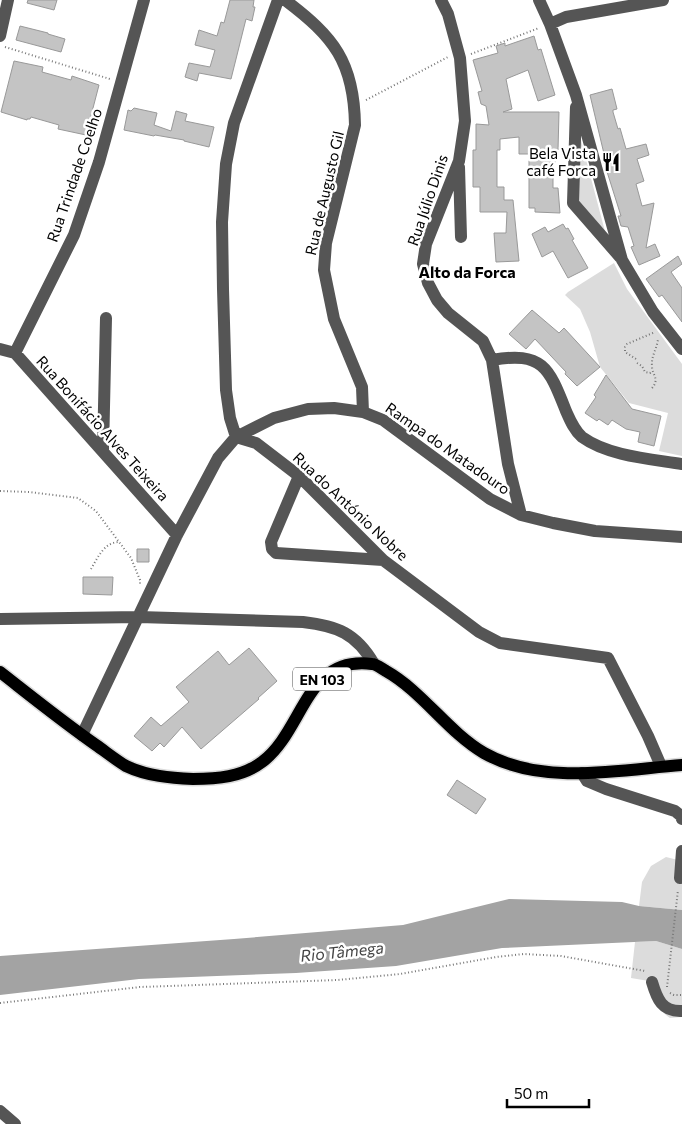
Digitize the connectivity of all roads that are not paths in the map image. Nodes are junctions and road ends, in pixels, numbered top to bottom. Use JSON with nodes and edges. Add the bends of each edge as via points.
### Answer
{"nodes":[{"id":1,"x":8,"y":0,"type":"edge"},
{"id":2,"x":144,"y":0,"type":"edge"},
{"id":3,"x":278,"y":0,"type":"edge"},
{"id":4,"x":285,"y":0,"type":"edge"},
{"id":5,"x":441,"y":0,"type":"edge"},
{"id":6,"x":539,"y":0,"type":"edge"},
{"id":7,"x":663,"y":0,"type":"edge"},
{"id":8,"x":550,"y":24,"type":"junction"},
{"id":9,"x":0,"y":36,"type":"edge"},
{"id":10,"x":576,"y":94,"type":"junction"},
{"id":11,"x":459,"y":161,"type":"junction"},
{"id":12,"x":461,"y":237,"type":"dead end"},
{"id":13,"x":622,"y":260,"type":"junction"},
{"id":14,"x":106,"y":318,"type":"dead end"},
{"id":15,"x":0,"y":349,"type":"edge"},
{"id":16,"x":682,"y":349,"type":"edge"},
{"id":17,"x":14,"y":353,"type":"junction"},
{"id":18,"x":492,"y":360,"type":"junction"},
{"id":19,"x":363,"y":412,"type":"junction"},
{"id":20,"x":236,"y":437,"type":"junction"},
{"id":21,"x":103,"y":452,"type":"junction"},
{"id":22,"x":682,"y":464,"type":"edge"},
{"id":23,"x":299,"y":476,"type":"junction"},
{"id":24,"x":521,"y":515,"type":"junction"},
{"id":25,"x":177,"y":535,"type":"junction"},
{"id":26,"x":682,"y":537,"type":"edge"},
{"id":27,"x":383,"y":560,"type":"junction"},
{"id":28,"x":139,"y":617,"type":"junction"},
{"id":29,"x":0,"y":619,"type":"edge"},
{"id":30,"x":374,"y":664,"type":"junction"},
{"id":31,"x":0,"y":672,"type":"edge"},
{"id":32,"x":82,"y":735,"type":"junction"},
{"id":33,"x":682,"y":764,"type":"edge"},
{"id":34,"x":661,"y":766,"type":"junction"},
{"id":35,"x":582,"y":773,"type":"junction"},
{"id":36,"x":682,"y":819,"type":"edge"},
{"id":37,"x":682,"y":851,"type":"edge"},
{"id":38,"x":680,"y":878,"type":"road end"},
{"id":39,"x":652,"y":982,"type":"road end"},
{"id":40,"x":682,"y":1011,"type":"edge"},
{"id":41,"x":0,"y":1111,"type":"edge"},
{"id":42,"x":15,"y":1124,"type":"edge"}],
"edges":[{"from":1,"to":9,"type":"street"},
{"from":2,"to":17,"type":"street","name":"Rua Trindade Coelho","via":[[99,162],[74,235]]},
{"from":3,"to":20,"type":"street","via":[[234,123],[226,164],[222,222],[226,390]]},
{"from":4,"to":19,"type":"street","name":"Rua de Augusto Gil","via":[[312,20],[334,44],[350,77],[355,125],[326,243],[324,270],[334,319],[362,387]]},
{"from":5,"to":11,"type":"street","name":"Rua Júlio Dinis","via":[[459,55],[465,121]]},
{"from":6,"to":8,"type":"street"},
{"from":7,"to":8,"type":"street","via":[[566,18]]},
{"from":8,"to":10,"type":"street"},
{"from":10,"to":13,"type":"street"},
{"from":10,"to":13,"type":"street","via":[[573,203]]},
{"from":11,"to":12,"type":"street"},
{"from":11,"to":18,"type":"street","name":"Rua Júlio Dinis","via":[[426,244],[423,264],[437,300],[448,313],[483,340]]},
{"from":13,"to":16,"type":"street","via":[[663,331]]},
{"from":14,"to":21,"type":"street"},
{"from":15,"to":17,"type":"street","name":"Rua Bonifácio Alves Teixeira"},
{"from":17,"to":21,"type":"street","name":"Rua Bonifácio Alves Teixeira"},
{"from":18,"to":22,"type":"street","via":[[526,358],[541,365],[552,376],[572,425],[581,436],[596,445]]},
{"from":18,"to":24,"type":"street","name":"Rua Júlio Dinis","via":[[508,464]]},
{"from":19,"to":20,"type":"street","name":"Rampa do Matadouro","via":[[308,409],[274,418]]},
{"from":19,"to":24,"type":"street","name":"Rampa do Matadouro","via":[[383,420],[490,499]]},
{"from":20,"to":23,"type":"street","name":"Rua do António Nobre","via":[[256,443]]},
{"from":20,"to":25,"type":"street","name":"Rampa do Matadouro","via":[[218,458]]},
{"from":21,"to":25,"type":"street","name":"Rua Bonifácio Alves Teixeira"},
{"from":23,"to":27,"type":"street","name":"Rua do António Nobre"},
{"from":23,"to":27,"type":"street","via":[[271,542],[272,549],[276,553]]},
{"from":24,"to":26,"type":"street","name":"Rampa do Matadouro","via":[[595,531]]},
{"from":25,"to":28,"type":"street","name":"Rampa do Matadouro"},
{"from":27,"to":34,"type":"street","name":"Rua do António Nobre","via":[[479,632],[500,642],[608,658]]},
{"from":28,"to":29,"type":"street"},
{"from":28,"to":30,"type":"street","via":[[319,624],[354,639]]},
{"from":28,"to":32,"type":"street","name":"Rampa do Matadouro"},
{"from":30,"to":32,"type":"main road","number":"EN 103","via":[[350,664],[332,670],[315,686],[280,743],[262,762],[237,775],[213,779],[154,775],[126,766]]},
{"from":30,"to":35,"type":"main road","via":[[400,679],[457,732],[484,752],[512,766],[542,772]]},
{"from":31,"to":32,"type":"main road","number":"EN 103"},
{"from":33,"to":34,"type":"main road"},
{"from":34,"to":35,"type":"main road"},
{"from":35,"to":36,"type":"street","via":[[587,780],[606,789],[675,811]]},
{"from":37,"to":38,"type":"street"},
{"from":39,"to":40,"type":"street","via":[[664,1007]]},
{"from":41,"to":42,"type":"street"}]}
